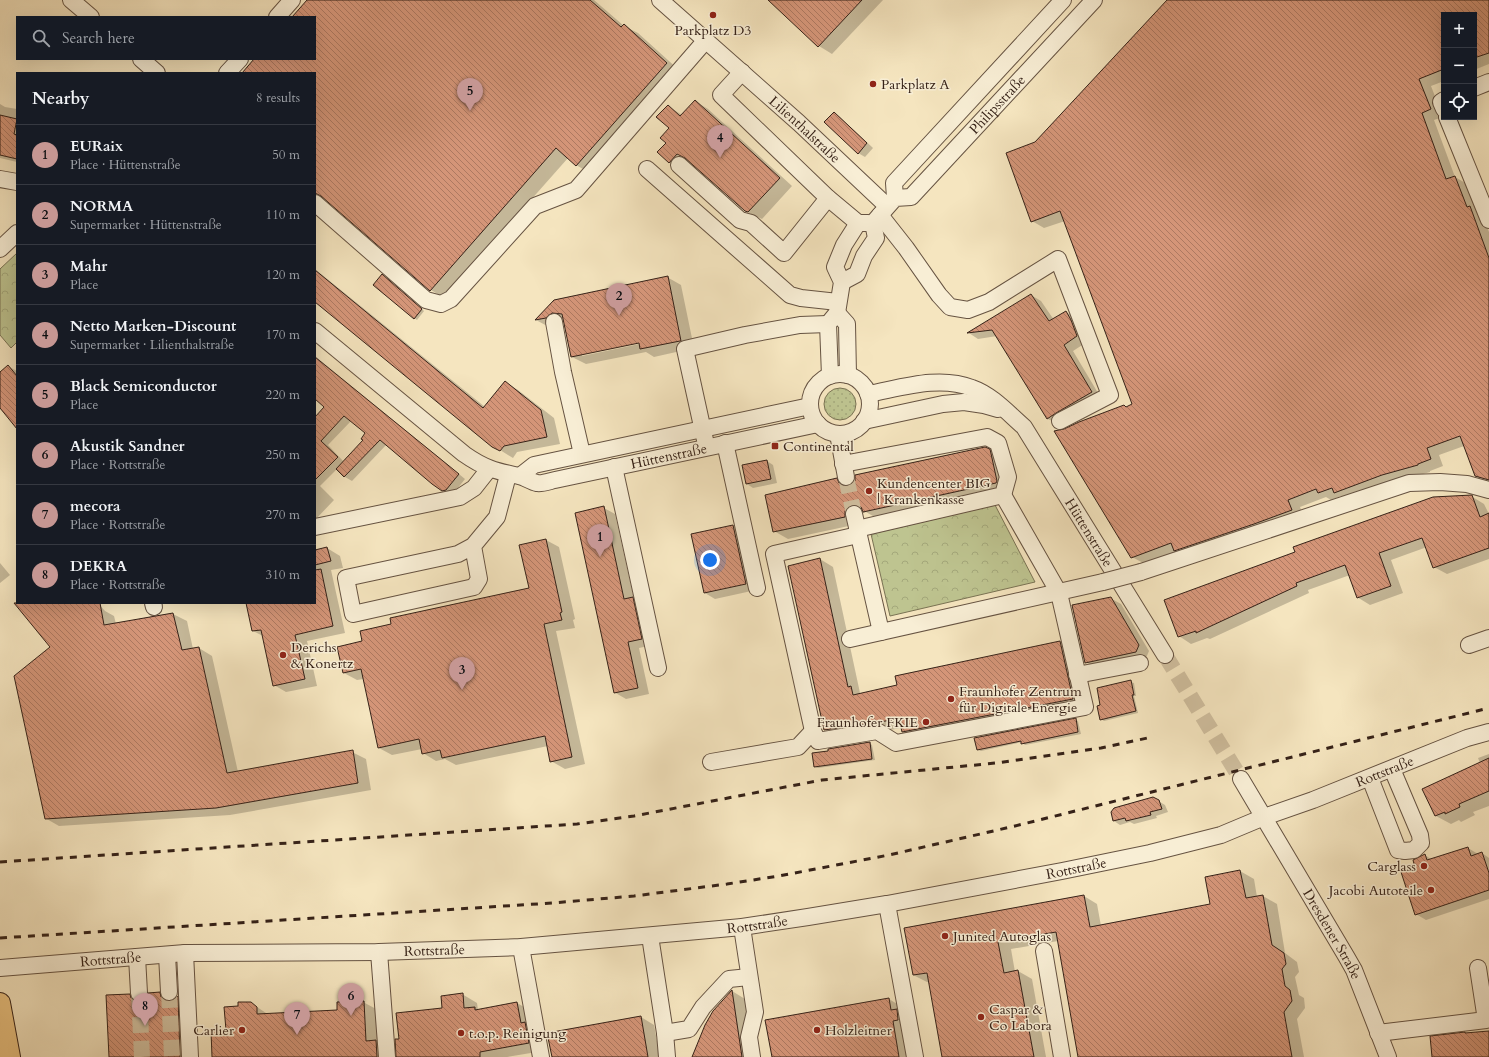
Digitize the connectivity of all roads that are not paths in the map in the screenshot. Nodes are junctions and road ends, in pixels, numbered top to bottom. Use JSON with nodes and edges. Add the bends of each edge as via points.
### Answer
{"nodes":[{"id":1,"x":72,"y":0,"type":"edge"},
{"id":2,"x":292,"y":0,"type":"edge"},
{"id":3,"x":660,"y":0,"type":"edge"},
{"id":4,"x":1063,"y":0,"type":"edge"},
{"id":5,"x":1094,"y":0,"type":"edge"},
{"id":6,"x":90,"y":16,"type":"edge"},
{"id":7,"x":278,"y":16,"type":"edge"},
{"id":8,"x":706,"y":40,"type":"junction"},
{"id":9,"x":142,"y":60,"type":"edge"},
{"id":10,"x":239,"y":60,"type":"edge"},
{"id":11,"x":156,"y":72,"type":"edge"},
{"id":12,"x":228,"y":72,"type":"edge"},
{"id":13,"x":742,"y":72,"type":"junction"},
{"id":14,"x":1489,"y":82,"type":"edge"},
{"id":15,"x":1477,"y":87,"type":"edge"},
{"id":16,"x":1448,"y":120,"type":"edge"},
{"id":17,"x":679,"y":165,"type":"dead end"},
{"id":18,"x":647,"y":169,"type":"dead end"},
{"id":19,"x":0,"y":179,"type":"edge"},
{"id":20,"x":16,"y":182,"type":"edge"},
{"id":21,"x":828,"y":198,"type":"junction"},
{"id":22,"x":316,"y":204,"type":"edge"},
{"id":23,"x":878,"y":213,"type":"junction"},
{"id":24,"x":1489,"y":220,"type":"edge"},
{"id":25,"x":16,"y":234,"type":"edge"},
{"id":26,"x":0,"y":249,"type":"edge"},
{"id":27,"x":842,"y":282,"type":"junction"},
{"id":28,"x":834,"y":313,"type":"junction"},
{"id":29,"x":554,"y":322,"type":"dead end"},
{"id":30,"x":316,"y":332,"type":"edge"},
{"id":31,"x":848,"y":375,"type":"junction"},
{"id":32,"x":830,"y":376,"type":"junction"},
{"id":33,"x":868,"y":394,"type":"junction"},
{"id":34,"x":810,"y":406,"type":"junction"},
{"id":35,"x":1008,"y":413,"type":"junction"},
{"id":36,"x":864,"y":421,"type":"junction"},
{"id":37,"x":1060,"y":421,"type":"dead end"},
{"id":38,"x":818,"y":424,"type":"junction"},
{"id":39,"x":703,"y":429,"type":"junction"},
{"id":40,"x":838,"y":434,"type":"junction"},
{"id":41,"x":725,"y":443,"type":"junction"},
{"id":42,"x":707,"y":447,"type":"junction"},
{"id":43,"x":582,"y":454,"type":"junction"},
{"id":44,"x":614,"y":468,"type":"junction"},
{"id":45,"x":488,"y":469,"type":"junction"},
{"id":46,"x":514,"y":476,"type":"junction"},
{"id":47,"x":1489,"y":490,"type":"edge"},
{"id":48,"x":1003,"y":495,"type":"junction"},
{"id":49,"x":857,"y":526,"type":"junction"},
{"id":50,"x":316,"y":528,"type":"edge"},
{"id":51,"x":473,"y":546,"type":"junction"},
{"id":52,"x":757,"y":588,"type":"dead end"},
{"id":53,"x":1059,"y":593,"type":"junction"},
{"id":54,"x":881,"y":632,"type":"junction"},
{"id":55,"x":1489,"y":638,"type":"edge"},
{"id":56,"x":850,"y":639,"type":"dead end"},
{"id":57,"x":1469,"y":646,"type":"dead end"},
{"id":58,"x":1166,"y":655,"type":"tunnel mouth"},
{"id":59,"x":1140,"y":663,"type":"dead end"},
{"id":60,"x":658,"y":668,"type":"dead end"},
{"id":61,"x":1077,"y":675,"type":"junction"},
{"id":62,"x":813,"y":731,"type":"junction"},
{"id":63,"x":1489,"y":732,"type":"edge"},
{"id":64,"x":711,"y":762,"type":"dead end"},
{"id":65,"x":1392,"y":769,"type":"junction"},
{"id":66,"x":1370,"y":778,"type":"junction"},
{"id":67,"x":1241,"y":779,"type":"tunnel mouth"},
{"id":68,"x":1264,"y":817,"type":"junction"},
{"id":69,"x":887,"y":904,"type":"junction"},
{"id":70,"x":742,"y":927,"type":"junction"},
{"id":71,"x":650,"y":936,"type":"junction"},
{"id":72,"x":521,"y":947,"type":"junction"},
{"id":73,"x":1044,"y":951,"type":"dead end"},
{"id":74,"x":379,"y":952,"type":"junction"},
{"id":75,"x":185,"y":953,"type":"junction"},
{"id":76,"x":163,"y":955,"type":"junction"},
{"id":77,"x":132,"y":957,"type":"junction"},
{"id":78,"x":0,"y":968,"type":"edge"},
{"id":79,"x":1478,"y":968,"type":"dead end"},
{"id":80,"x":749,"y":977,"type":"junction"},
{"id":81,"x":165,"y":992,"type":"tunnel mouth"},
{"id":82,"x":134,"y":994,"type":"tunnel mouth"},
{"id":83,"x":0,"y":1003,"type":"edge"},
{"id":84,"x":1488,"y":1020,"type":"edge"},
{"id":85,"x":665,"y":1033,"type":"junction"},
{"id":86,"x":1378,"y":1033,"type":"junction"},
{"id":87,"x":10,"y":1057,"type":"edge"},
{"id":88,"x":190,"y":1057,"type":"edge"},
{"id":89,"x":387,"y":1057,"type":"edge"},
{"id":90,"x":541,"y":1057,"type":"edge"},
{"id":91,"x":667,"y":1057,"type":"edge"},
{"id":92,"x":752,"y":1057,"type":"edge"},
{"id":93,"x":915,"y":1057,"type":"edge"},
{"id":94,"x":1062,"y":1057,"type":"edge"},
{"id":95,"x":1388,"y":1057,"type":"edge"}],
"edges":[{"from":1,"to":6,"type":"street"},
{"from":2,"to":7,"type":"street"},
{"from":3,"to":8,"type":"street","name":"Lilienthalstraße"},
{"from":4,"to":23,"type":"street","name":"Philipsstraße","via":[[894,182]]},
{"from":5,"to":23,"type":"street","name":"Philipsstraße","via":[[911,197]]},
{"from":8,"to":13,"type":"street","name":"Lilienthalstraße"},
{"from":8,"to":22,"type":"street","via":[[576,190],[535,206],[451,299],[441,304],[426,300]]},
{"from":9,"to":11,"type":"street"},
{"from":10,"to":12,"type":"street"},
{"from":13,"to":21,"type":"street","via":[[721,95]]},
{"from":13,"to":23,"type":"street","name":"Lilienthalstraße","via":[[799,123]]},
{"from":14,"to":15,"type":"street"},
{"from":16,"to":24,"type":"street"},
{"from":17,"to":21,"type":"street","via":[[740,220],[751,223],[784,253]]},
{"from":18,"to":28,"type":"street","via":[[790,295]]},
{"from":19,"to":20,"type":"street"},
{"from":21,"to":23,"type":"street"},
{"from":23,"to":27,"type":"street","name":"Philipsstraße","via":[[876,238],[864,256],[857,274]]},
{"from":23,"to":27,"type":"street","name":"Philipsstraße","via":[[844,244],[835,267]]},
{"from":23,"to":37,"type":"street","via":[[950,307],[968,310],[989,302],[1058,259],[1110,395]]},
{"from":25,"to":26,"type":"street"},
{"from":27,"to":28,"type":"street","name":"Philipsstraße"},
{"from":28,"to":31,"type":"street","via":[[847,324]]},
{"from":28,"to":32,"type":"street","name":"Philipsstraße"},
{"from":28,"to":39,"type":"street","via":[[800,325],[685,349]]},
{"from":29,"to":43,"type":"street"},
{"from":30,"to":45,"type":"street","name":"Hüttenstraße","via":[[464,454]]},
{"from":31,"to":32,"type":"street"},
{"from":31,"to":33,"type":"street","via":[[857,379]]},
{"from":32,"to":34,"type":"street","via":[[821,380],[815,387]]},
{"from":33,"to":35,"type":"street","name":"Hüttenstraße","via":[[953,382],[973,388],[992,399]]},
{"from":33,"to":36,"type":"street","via":[[870,404]]},
{"from":34,"to":38,"type":"street"},
{"from":34,"to":39,"type":"street","name":"Hüttenstraße"},
{"from":35,"to":36,"type":"street","name":"Hüttenstraße","via":[[964,402]]},
{"from":35,"to":58,"type":"street","name":"Hüttenstraße","via":[[1024,427]]},
{"from":36,"to":40,"type":"street","via":[[848,433]]},
{"from":38,"to":40,"type":"street"},
{"from":38,"to":41,"type":"street","name":"Hüttenstraße"},
{"from":39,"to":42,"type":"street"},
{"from":39,"to":43,"type":"street","name":"Hüttenstraße"},
{"from":40,"to":48,"type":"street","via":[[844,470],[987,437],[998,442],[1008,477]]},
{"from":41,"to":42,"type":"street","name":"Hüttenstraße"},
{"from":41,"to":52,"type":"street"},
{"from":42,"to":44,"type":"street","name":"Hüttenstraße"},
{"from":43,"to":46,"type":"street","name":"Hüttenstraße","via":[[534,465]]},
{"from":44,"to":46,"type":"street","name":"Hüttenstraße","via":[[537,483]]},
{"from":44,"to":60,"type":"street"},
{"from":45,"to":46,"type":"street","name":"Hüttenstraße"},
{"from":45,"to":50,"type":"street","via":[[474,488],[460,497]]},
{"from":46,"to":51,"type":"street","via":[[497,517]]},
{"from":47,"to":53,"type":"street","bridge":true,"via":[[1467,484],[1409,483],[1141,572]]},
{"from":48,"to":49,"type":"street"},
{"from":48,"to":53,"type":"street"},
{"from":49,"to":54,"type":"street"},
{"from":49,"to":62,"type":"street","via":[[774,554]]},
{"from":51,"to":51,"type":"street","via":[[458,554],[346,578],[353,614],[474,587],[479,579]]},
{"from":53,"to":54,"type":"street"},
{"from":53,"to":61,"type":"street"},
{"from":54,"to":56,"type":"street"},
{"from":55,"to":57,"type":"street"},
{"from":59,"to":61,"type":"street"},
{"from":61,"to":62,"type":"street","via":[[1085,707],[896,743],[877,731],[818,741]]},
{"from":62,"to":64,"type":"street","via":[[798,747]]},
{"from":63,"to":65,"type":"street","name":"Rottstraße","via":[[1467,738]]},
{"from":65,"to":66,"type":"street","name":"Rottstraße"},
{"from":65,"to":66,"type":"street","via":[[1420,835],[1421,843],[1414,850],[1398,850]]},
{"from":66,"to":68,"type":"street","name":"Rottstraße"},
{"from":67,"to":68,"type":"street"},
{"from":68,"to":69,"type":"street","name":"Rottstraße","via":[[1221,835],[1150,853]]},
{"from":68,"to":86,"type":"street","name":"Dresdener Straße","via":[[1354,970]]},
{"from":69,"to":70,"type":"street","name":"Rottstraße"},
{"from":69,"to":93,"type":"street"},
{"from":70,"to":71,"type":"street","name":"Rottstraße"},
{"from":70,"to":80,"type":"street"},
{"from":71,"to":72,"type":"street","name":"Rottstraße"},
{"from":71,"to":85,"type":"street"},
{"from":72,"to":74,"type":"street","name":"Rottstraße"},
{"from":72,"to":90,"type":"street"},
{"from":73,"to":94,"type":"street"},
{"from":74,"to":75,"type":"street","name":"Rottstraße"},
{"from":74,"to":89,"type":"street"},
{"from":75,"to":76,"type":"street","name":"Rottstraße"},
{"from":75,"to":88,"type":"street"},
{"from":76,"to":77,"type":"street","name":"Rottstraße"},
{"from":76,"to":81,"type":"street"},
{"from":77,"to":78,"type":"street","name":"Rottstraße"},
{"from":77,"to":82,"type":"street"},
{"from":79,"to":84,"type":"street"},
{"from":80,"to":85,"type":"street","via":[[729,979],[703,1007],[688,1029]]},
{"from":80,"to":92,"type":"street","via":[[755,1012],[749,1037]]},
{"from":83,"to":87,"type":"main road"},
{"from":84,"to":86,"type":"street"},
{"from":85,"to":91,"type":"street"},
{"from":86,"to":95,"type":"street","name":"Dresdener Straße"}]}
